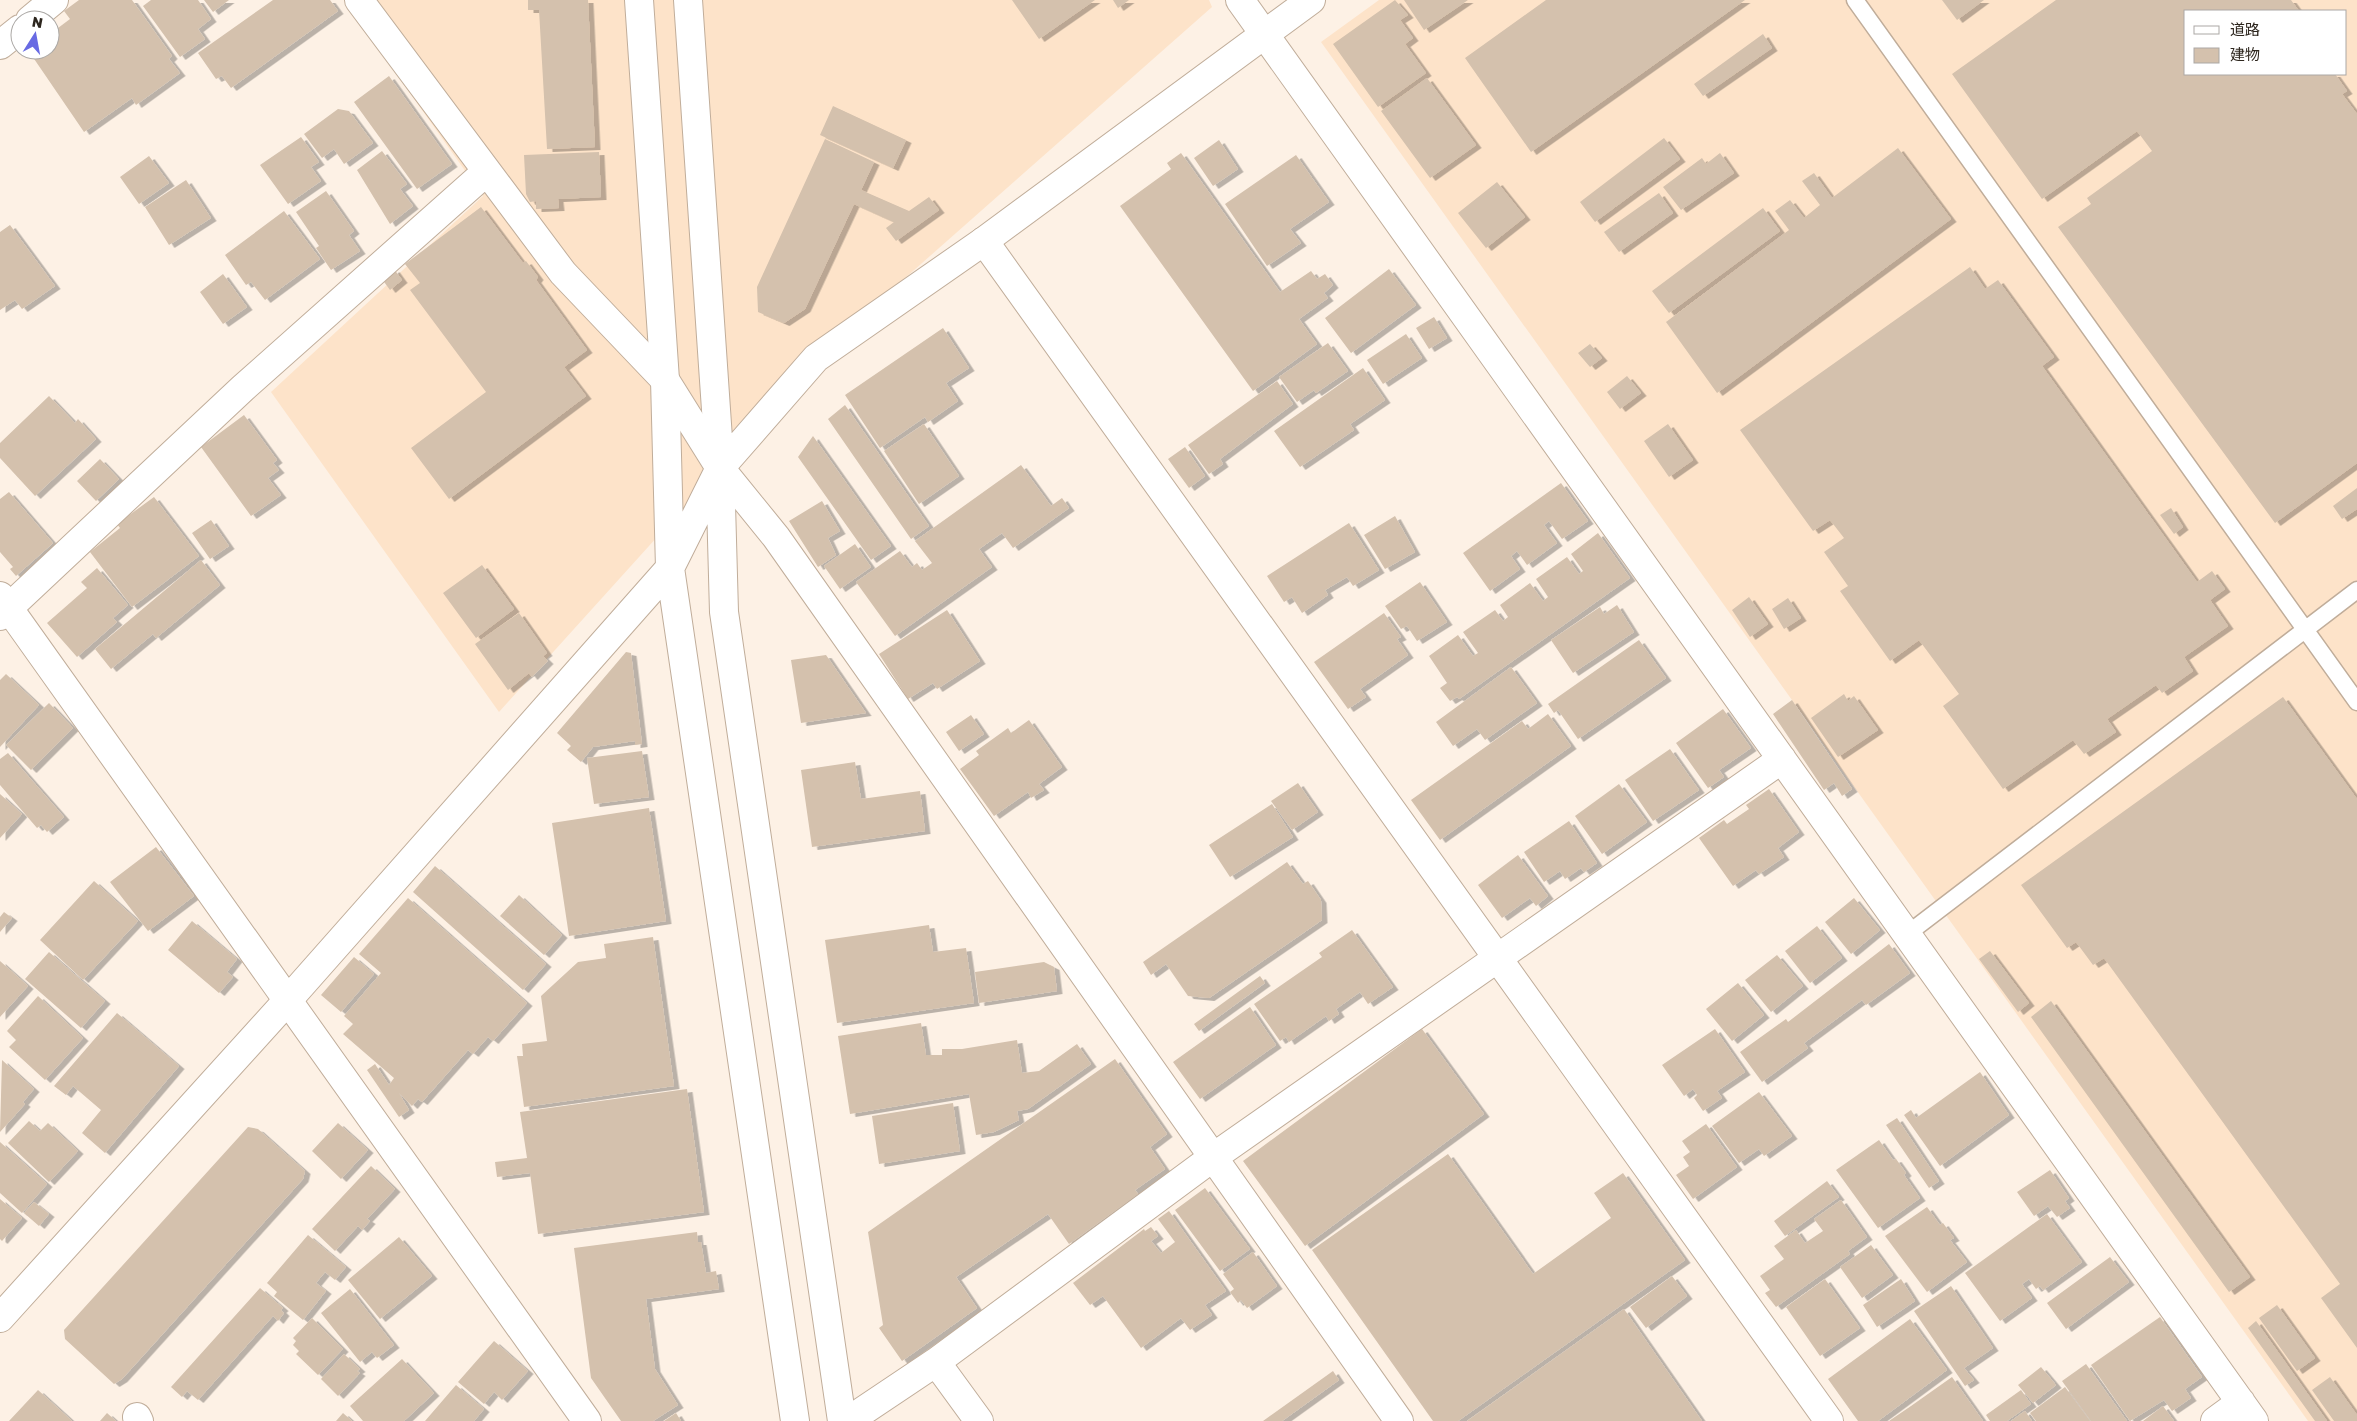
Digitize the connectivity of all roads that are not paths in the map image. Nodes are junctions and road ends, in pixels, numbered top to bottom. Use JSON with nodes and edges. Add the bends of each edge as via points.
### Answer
{"nodes":[{"id":1,"x":54,"y":0,"type":"edge"},
{"id":2,"x":359,"y":0,"type":"edge"},
{"id":3,"x":639,"y":0,"type":"edge"},
{"id":4,"x":688,"y":0,"type":"edge"},
{"id":5,"x":1240,"y":0,"type":"edge"},
{"id":6,"x":1311,"y":0,"type":"edge"},
{"id":7,"x":1855,"y":0,"type":"edge"},
{"id":8,"x":42,"y":10,"type":"edge"},
{"id":9,"x":1263,"y":34,"type":"junction"},
{"id":10,"x":10,"y":36,"type":"edge"},
{"id":11,"x":0,"y":45,"type":"edge"},
{"id":12,"x":486,"y":172,"type":"junction"},
{"id":13,"x":984,"y":241,"type":"junction"},
{"id":14,"x":664,"y":380,"type":"junction"},
{"id":15,"x":720,"y":468,"type":"junction"},
{"id":16,"x":670,"y":568,"type":"junction"},
{"id":17,"x":2357,"y":590,"type":"edge"},
{"id":18,"x":3,"y":607,"type":"edge"},
{"id":19,"x":2304,"y":629,"type":"junction"},
{"id":20,"x":2357,"y":702,"type":"edge"},
{"id":21,"x":1782,"y":759,"type":"junction"},
{"id":22,"x":1906,"y":935,"type":"junction"},
{"id":23,"x":1498,"y":958,"type":"junction"},
{"id":24,"x":288,"y":1000,"type":"junction"},
{"id":25,"x":1212,"y":1158,"type":"junction"},
{"id":26,"x":3,"y":1307,"type":"edge"},
{"id":27,"x":936,"y":1362,"type":"junction"},
{"id":28,"x":2247,"y":1412,"type":"edge"},
{"id":29,"x":587,"y":1421,"type":"edge"},
{"id":30,"x":795,"y":1421,"type":"edge"},
{"id":31,"x":842,"y":1421,"type":"edge"},
{"id":32,"x":848,"y":1421,"type":"edge"},
{"id":33,"x":978,"y":1421,"type":"edge"},
{"id":34,"x":1399,"y":1421,"type":"edge"},
{"id":35,"x":1829,"y":1421,"type":"edge"},
{"id":36,"x":2216,"y":1421,"type":"edge"}],
"edges":[{"from":1,"to":8,"type":"street"},
{"from":2,"to":12,"type":"street"},
{"from":3,"to":14,"type":"street"},
{"from":4,"to":15,"type":"street"},
{"from":5,"to":9,"type":"street"},
{"from":6,"to":9,"type":"street"},
{"from":7,"to":19,"type":"lane"},
{"from":9,"to":13,"type":"street"},
{"from":9,"to":21,"type":"street"},
{"from":10,"to":11,"type":"street"},
{"from":12,"to":14,"type":"street","via":[[563,273]]},
{"from":12,"to":18,"type":"street"},
{"from":13,"to":15,"type":"street","via":[[816,358]]},
{"from":13,"to":23,"type":"street"},
{"from":14,"to":15,"type":"street"},
{"from":14,"to":16,"type":"street"},
{"from":15,"to":16,"type":"street"},
{"from":15,"to":25,"type":"street","via":[[776,537]]},
{"from":15,"to":31,"type":"street","via":[[724,612]]},
{"from":16,"to":24,"type":"street"},
{"from":16,"to":30,"type":"street"},
{"from":17,"to":19,"type":"lane"},
{"from":18,"to":24,"type":"street"},
{"from":19,"to":20,"type":"lane"},
{"from":19,"to":22,"type":"lane"},
{"from":21,"to":22,"type":"street"},
{"from":21,"to":23,"type":"street"},
{"from":22,"to":28,"type":"street"},
{"from":23,"to":25,"type":"street"},
{"from":23,"to":35,"type":"street"},
{"from":24,"to":26,"type":"street"},
{"from":24,"to":29,"type":"street"},
{"from":25,"to":27,"type":"street"},
{"from":25,"to":34,"type":"street"},
{"from":27,"to":32,"type":"street"},
{"from":27,"to":33,"type":"street"},
{"from":28,"to":36,"type":"street"}]}
